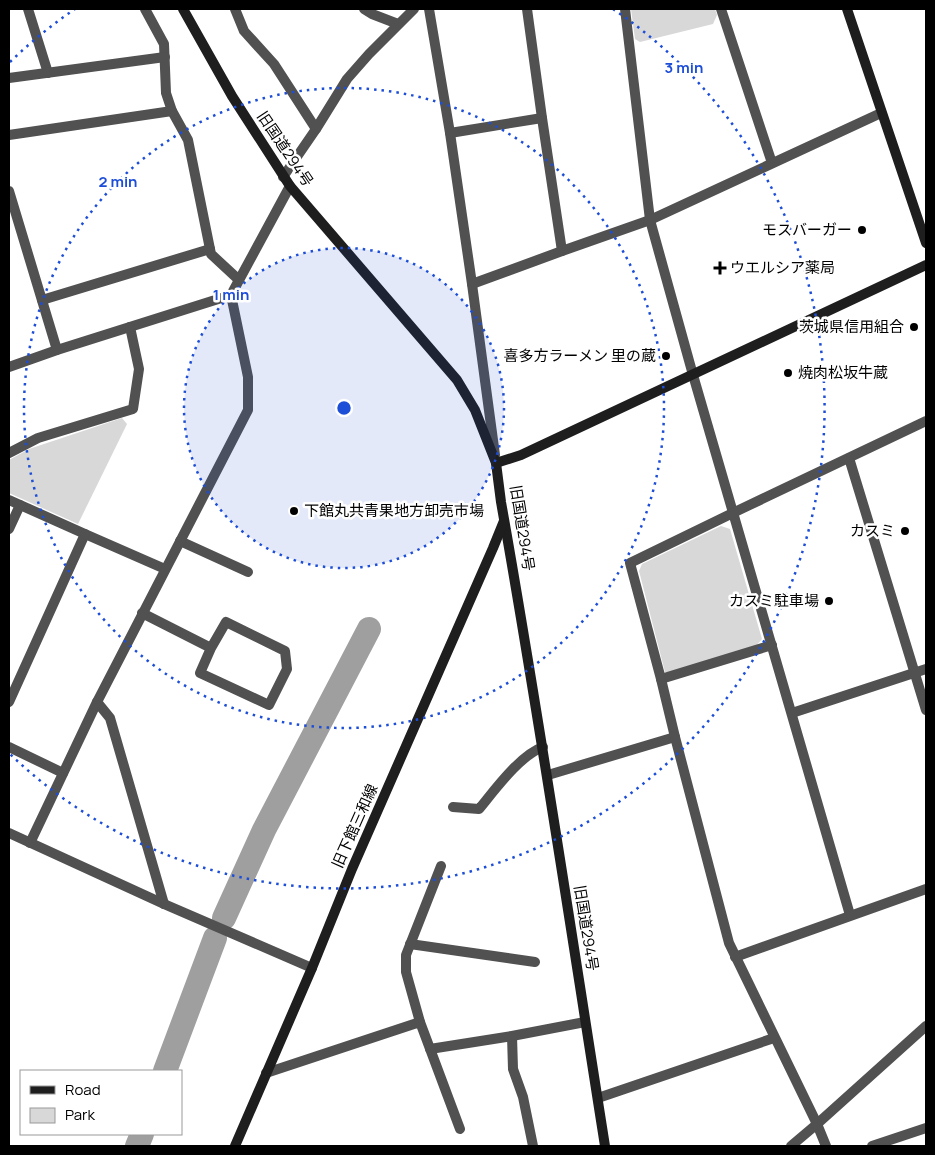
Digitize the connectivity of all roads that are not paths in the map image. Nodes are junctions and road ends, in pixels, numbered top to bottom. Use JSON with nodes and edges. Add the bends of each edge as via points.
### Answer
{"nodes":[{"id":1,"x":28,"y":9,"type":"edge"},
{"id":2,"x":145,"y":9,"type":"edge"},
{"id":3,"x":183,"y":9,"type":"edge"},
{"id":4,"x":236,"y":9,"type":"edge"},
{"id":5,"x":364,"y":9,"type":"edge"},
{"id":6,"x":414,"y":9,"type":"edge"},
{"id":7,"x":429,"y":9,"type":"edge"},
{"id":8,"x":527,"y":9,"type":"edge"},
{"id":9,"x":624,"y":9,"type":"edge"},
{"id":10,"x":721,"y":9,"type":"edge"},
{"id":11,"x":847,"y":9,"type":"edge"},
{"id":12,"x":398,"y":24,"type":"junction"},
{"id":13,"x":165,"y":57,"type":"junction"},
{"id":14,"x":48,"y":73,"type":"junction"},
{"id":15,"x":9,"y":78,"type":"edge"},
{"id":16,"x":172,"y":111,"type":"junction"},
{"id":17,"x":881,"y":112,"type":"junction"},
{"id":18,"x":542,"y":118,"type":"junction"},
{"id":19,"x":316,"y":129,"type":"junction"},
{"id":20,"x":450,"y":133,"type":"junction"},
{"id":21,"x":9,"y":135,"type":"edge"},
{"id":22,"x":772,"y":163,"type":"junction"},
{"id":23,"x":286,"y":181,"type":"junction"},
{"id":24,"x":9,"y":190,"type":"edge"},
{"id":25,"x":650,"y":220,"type":"junction"},
{"id":26,"x":926,"y":243,"type":"edge"},
{"id":27,"x":210,"y":249,"type":"junction"},
{"id":28,"x":562,"y":250,"type":"junction"},
{"id":29,"x":926,"y":265,"type":"edge"},
{"id":30,"x":239,"y":280,"type":"junction"},
{"id":31,"x":472,"y":284,"type":"junction"},
{"id":32,"x":231,"y":295,"type":"junction"},
{"id":33,"x":42,"y":300,"type":"junction"},
{"id":34,"x":130,"y":327,"type":"junction"},
{"id":35,"x":56,"y":350,"type":"junction"},
{"id":36,"x":9,"y":367,"type":"edge"},
{"id":37,"x":693,"y":374,"type":"junction"},
{"id":38,"x":926,"y":421,"type":"edge"},
{"id":39,"x":9,"y":454,"type":"edge"},
{"id":40,"x":849,"y":458,"type":"junction"},
{"id":41,"x":496,"y":464,"type":"junction"},
{"id":42,"x":9,"y":500,"type":"edge"},
{"id":43,"x":20,"y":505,"type":"junction"},
{"id":44,"x":733,"y":513,"type":"junction"},
{"id":45,"x":504,"y":520,"type":"junction"},
{"id":46,"x":9,"y":529,"type":"edge"},
{"id":47,"x":84,"y":534,"type":"junction"},
{"id":48,"x":180,"y":541,"type":"junction"},
{"id":49,"x":165,"y":569,"type":"junction"},
{"id":50,"x":248,"y":572,"type":"dead end"},
{"id":51,"x":142,"y":614,"type":"junction"},
{"id":52,"x":772,"y":645,"type":"junction"},
{"id":53,"x":211,"y":648,"type":"junction"},
{"id":54,"x":926,"y":669,"type":"edge"},
{"id":55,"x":915,"y":673,"type":"junction"},
{"id":56,"x":661,"y":679,"type":"junction"},
{"id":57,"x":9,"y":702,"type":"edge"},
{"id":58,"x":97,"y":702,"type":"junction"},
{"id":59,"x":926,"y":710,"type":"edge"},
{"id":60,"x":792,"y":713,"type":"junction"},
{"id":61,"x":675,"y":737,"type":"junction"},
{"id":62,"x":9,"y":746,"type":"edge"},
{"id":63,"x":543,"y":747,"type":"junction"},
{"id":64,"x":63,"y":772,"type":"junction"},
{"id":65,"x":548,"y":775,"type":"junction"},
{"id":66,"x":453,"y":807,"type":"dead end"},
{"id":67,"x":9,"y":833,"type":"edge"},
{"id":68,"x":30,"y":843,"type":"junction"},
{"id":69,"x":441,"y":866,"type":"dead end"},
{"id":70,"x":926,"y":889,"type":"edge"},
{"id":71,"x":164,"y":904,"type":"junction"},
{"id":72,"x":850,"y":915,"type":"junction"},
{"id":73,"x":410,"y":944,"type":"junction"},
{"id":74,"x":735,"y":957,"type":"junction"},
{"id":75,"x":535,"y":962,"type":"dead end"},
{"id":76,"x":312,"y":968,"type":"junction"},
{"id":77,"x":420,"y":1022,"type":"junction"},
{"id":78,"x":585,"y":1022,"type":"junction"},
{"id":79,"x":926,"y":1026,"type":"edge"},
{"id":80,"x":512,"y":1036,"type":"junction"},
{"id":81,"x":774,"y":1038,"type":"junction"},
{"id":82,"x":430,"y":1049,"type":"junction"},
{"id":83,"x":266,"y":1073,"type":"junction"},
{"id":84,"x":598,"y":1098,"type":"junction"},
{"id":85,"x":817,"y":1124,"type":"junction"},
{"id":86,"x":926,"y":1128,"type":"edge"},
{"id":87,"x":460,"y":1129,"type":"dead end"},
{"id":88,"x":234,"y":1146,"type":"edge"},
{"id":89,"x":533,"y":1146,"type":"edge"},
{"id":90,"x":605,"y":1146,"type":"edge"},
{"id":91,"x":790,"y":1146,"type":"edge"},
{"id":92,"x":826,"y":1146,"type":"edge"},
{"id":93,"x":872,"y":1146,"type":"edge"}],
"edges":[{"from":1,"to":14,"type":"street"},
{"from":2,"to":13,"type":"street","via":[[164,44]]},
{"from":3,"to":23,"type":"street","name":"旧国道294号","via":[[232,96]]},
{"from":4,"to":19,"type":"street","via":[[244,31],[274,64]]},
{"from":5,"to":12,"type":"street"},
{"from":6,"to":12,"type":"street"},
{"from":7,"to":20,"type":"street"},
{"from":8,"to":18,"type":"street"},
{"from":9,"to":25,"type":"street"},
{"from":10,"to":22,"type":"street"},
{"from":11,"to":17,"type":"street"},
{"from":12,"to":19,"type":"street","via":[[347,79]]},
{"from":13,"to":14,"type":"street"},
{"from":13,"to":16,"type":"street","via":[[166,92]]},
{"from":14,"to":15,"type":"street"},
{"from":16,"to":21,"type":"street"},
{"from":16,"to":27,"type":"street","via":[[188,140]]},
{"from":17,"to":22,"type":"street"},
{"from":17,"to":26,"type":"street"},
{"from":18,"to":20,"type":"street"},
{"from":18,"to":28,"type":"street"},
{"from":19,"to":23,"type":"street"},
{"from":20,"to":31,"type":"street"},
{"from":22,"to":25,"type":"street"},
{"from":23,"to":30,"type":"street"},
{"from":23,"to":41,"type":"street","name":"旧国道294号","via":[[457,380],[476,410]]},
{"from":24,"to":33,"type":"street"},
{"from":25,"to":28,"type":"street"},
{"from":25,"to":37,"type":"street"},
{"from":27,"to":30,"type":"street","via":[[211,254]]},
{"from":27,"to":33,"type":"street"},
{"from":28,"to":31,"type":"street"},
{"from":29,"to":37,"type":"street"},
{"from":30,"to":32,"type":"street"},
{"from":31,"to":41,"type":"street"},
{"from":32,"to":34,"type":"street"},
{"from":32,"to":48,"type":"street","via":[[248,377],[248,410]]},
{"from":33,"to":35,"type":"street"},
{"from":34,"to":35,"type":"street"},
{"from":34,"to":39,"type":"street","via":[[139,369],[133,409],[38,438]]},
{"from":35,"to":36,"type":"street"},
{"from":37,"to":41,"type":"street"},
{"from":37,"to":44,"type":"street"},
{"from":38,"to":40,"type":"street"},
{"from":40,"to":44,"type":"street"},
{"from":40,"to":55,"type":"street"},
{"from":41,"to":45,"type":"street","name":"旧国道294号"},
{"from":42,"to":43,"type":"street"},
{"from":43,"to":46,"type":"street"},
{"from":43,"to":47,"type":"street"},
{"from":44,"to":52,"type":"street"},
{"from":44,"to":56,"type":"street","via":[[630,563]]},
{"from":45,"to":63,"type":"street","name":"旧国道294号"},
{"from":45,"to":76,"type":"street","name":"旧下館三和線","via":[[352,868]]},
{"from":47,"to":49,"type":"street"},
{"from":47,"to":57,"type":"street"},
{"from":48,"to":49,"type":"street"},
{"from":48,"to":50,"type":"street"},
{"from":49,"to":51,"type":"street"},
{"from":51,"to":53,"type":"street"},
{"from":51,"to":58,"type":"street"},
{"from":52,"to":56,"type":"street"},
{"from":52,"to":60,"type":"street"},
{"from":53,"to":53,"type":"street","via":[[226,622],[285,651],[287,669],[269,705],[200,673]]},
{"from":54,"to":55,"type":"street"},
{"from":55,"to":59,"type":"street"},
{"from":55,"to":60,"type":"street"},
{"from":56,"to":61,"type":"street"},
{"from":58,"to":64,"type":"street"},
{"from":58,"to":71,"type":"street","via":[[110,718]]},
{"from":60,"to":72,"type":"street"},
{"from":61,"to":65,"type":"street"},
{"from":61,"to":74,"type":"street"},
{"from":62,"to":64,"type":"street"},
{"from":63,"to":65,"type":"street","name":"旧国道294号"},
{"from":63,"to":66,"type":"street","via":[[515,767],[478,809]]},
{"from":64,"to":68,"type":"street"},
{"from":65,"to":78,"type":"street","name":"旧国道294号"},
{"from":67,"to":68,"type":"street"},
{"from":68,"to":71,"type":"street"},
{"from":69,"to":73,"type":"street"},
{"from":70,"to":72,"type":"street"},
{"from":71,"to":76,"type":"street"},
{"from":72,"to":74,"type":"street"},
{"from":73,"to":75,"type":"street"},
{"from":73,"to":77,"type":"street","via":[[406,972]]},
{"from":74,"to":81,"type":"street"},
{"from":76,"to":83,"type":"street","name":"旧下館三和線"},
{"from":77,"to":82,"type":"street"},
{"from":77,"to":83,"type":"street"},
{"from":78,"to":80,"type":"street"},
{"from":78,"to":84,"type":"street","name":"旧国道294号"},
{"from":79,"to":85,"type":"street"},
{"from":80,"to":82,"type":"street"},
{"from":80,"to":89,"type":"street","via":[[513,1069],[523,1097]]},
{"from":81,"to":84,"type":"street"},
{"from":81,"to":85,"type":"street"},
{"from":82,"to":87,"type":"street"},
{"from":83,"to":88,"type":"street","name":"旧下館三和線"},
{"from":84,"to":90,"type":"street","name":"旧国道294号"},
{"from":85,"to":91,"type":"street"},
{"from":85,"to":92,"type":"street"},
{"from":86,"to":93,"type":"street"}]}
